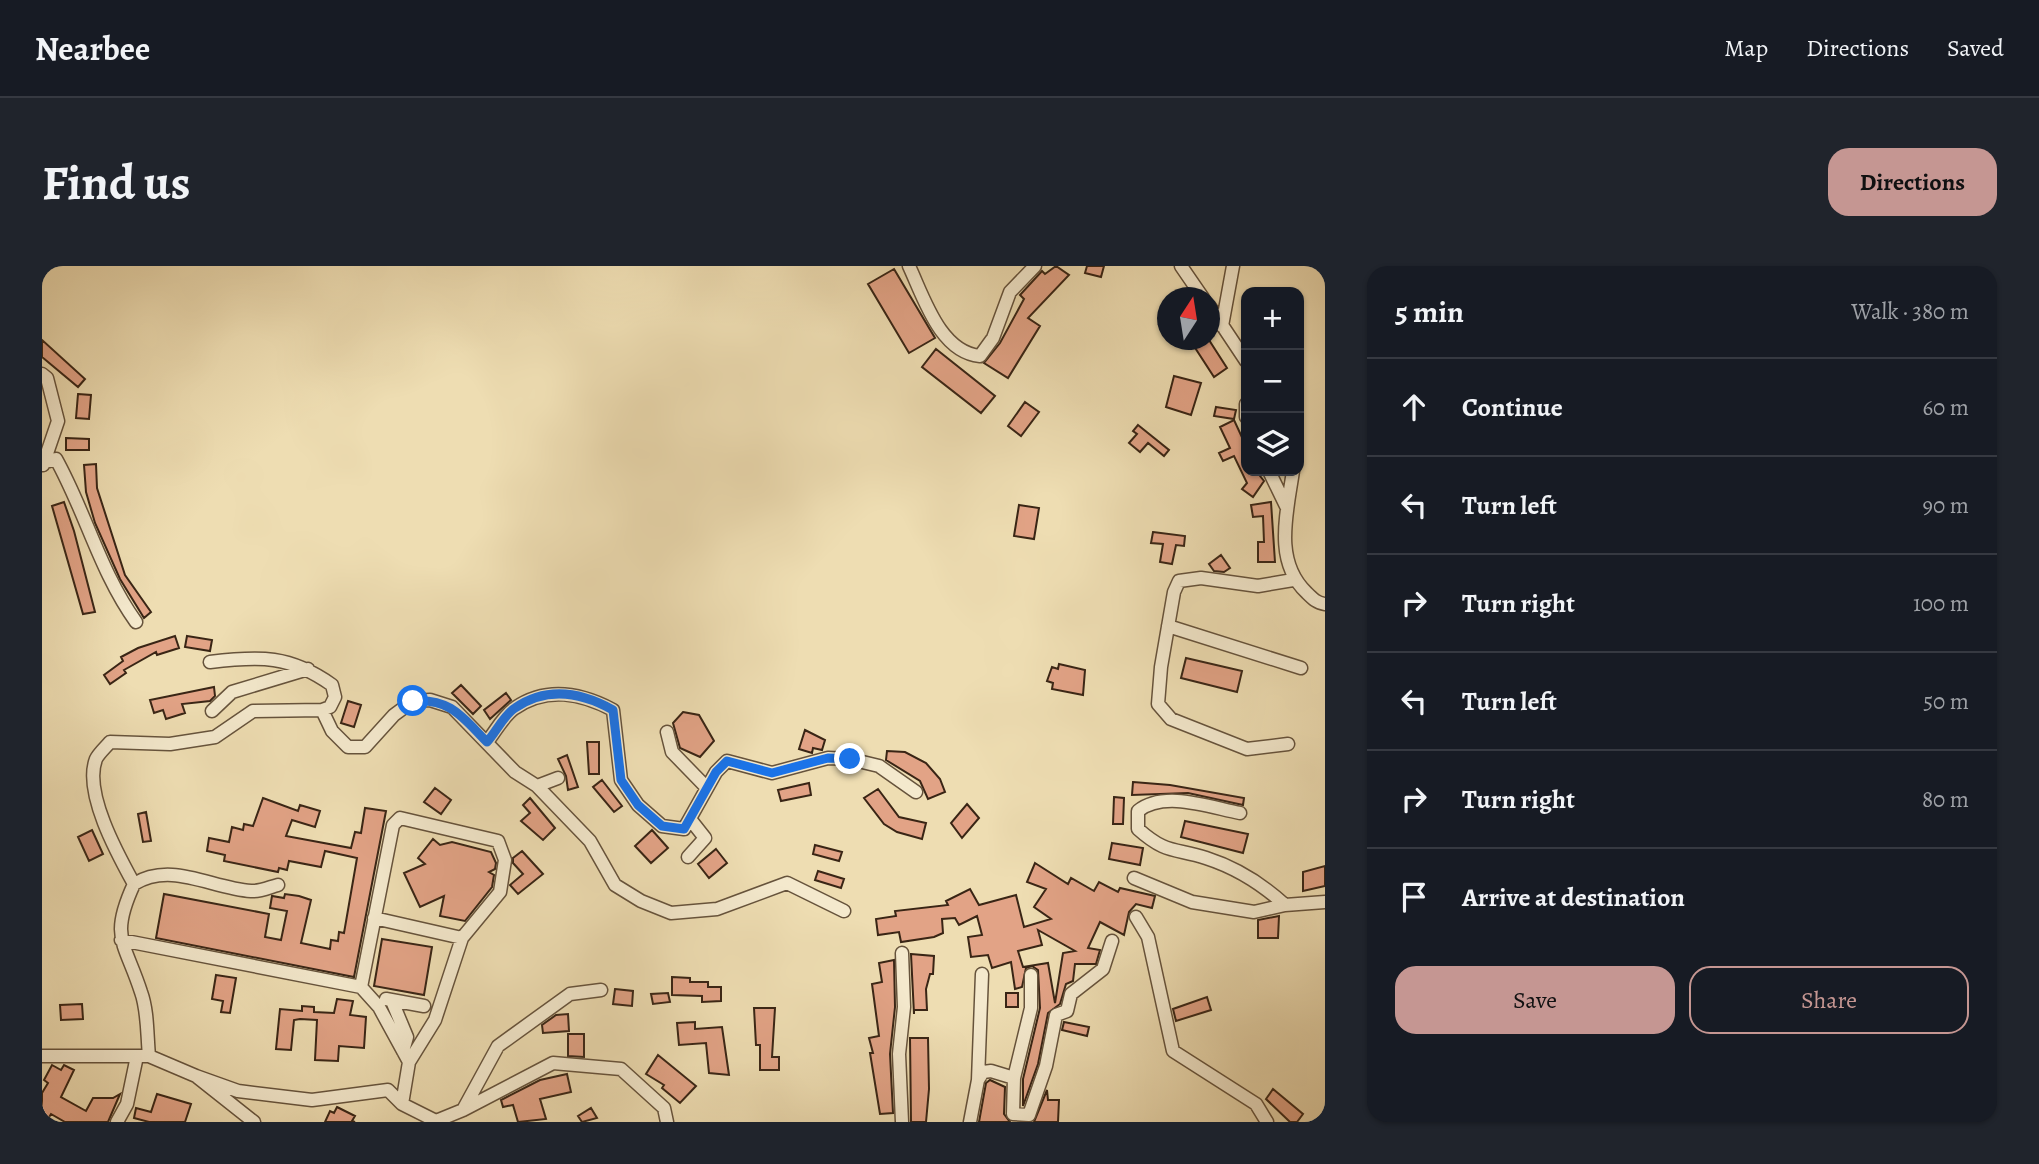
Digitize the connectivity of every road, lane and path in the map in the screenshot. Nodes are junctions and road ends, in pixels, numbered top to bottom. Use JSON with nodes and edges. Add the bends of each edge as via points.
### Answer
{"nodes":[{"id":1,"x":909,"y":266,"type":"edge"},
{"id":2,"x":1035,"y":266,"type":"edge"},
{"id":3,"x":1181,"y":266,"type":"edge"},
{"id":4,"x":1233,"y":266,"type":"edge"},
{"id":5,"x":1195,"y":287,"type":"edge"},
{"id":6,"x":1220,"y":323,"type":"edge"},
{"id":7,"x":1222,"y":326,"type":"junction"},
{"id":8,"x":1241,"y":354,"type":"edge"},
{"id":9,"x":42,"y":374,"type":"edge"},
{"id":10,"x":43,"y":463,"type":"edge"},
{"id":11,"x":1271,"y":476,"type":"edge"},
{"id":12,"x":1292,"y":476,"type":"edge"},
{"id":13,"x":1287,"y":509,"type":"junction"},
{"id":14,"x":1293,"y":580,"type":"junction"},
{"id":15,"x":1325,"y":604,"type":"edge"},
{"id":16,"x":136,"y":622,"type":"dead end"},
{"id":17,"x":1168,"y":626,"type":"junction"},
{"id":18,"x":211,"y":662,"type":"dead end"},
{"id":19,"x":1301,"y":668,"type":"dead end"},
{"id":20,"x":308,"y":669,"type":"junction"},
{"id":21,"x":322,"y":710,"type":"junction"},
{"id":22,"x":212,"y":711,"type":"dead end"},
{"id":23,"x":667,"y":732,"type":"dead end"},
{"id":24,"x":487,"y":742,"type":"junction"},
{"id":25,"x":1288,"y":744,"type":"dead end"},
{"id":26,"x":558,"y":778,"type":"dead end"},
{"id":27,"x":537,"y":786,"type":"junction"},
{"id":28,"x":707,"y":788,"type":"junction"},
{"id":29,"x":916,"y":793,"type":"dead end"},
{"id":30,"x":1240,"y":813,"type":"dead end"},
{"id":31,"x":690,"y":819,"type":"junction"},
{"id":32,"x":688,"y":857,"type":"dead end"},
{"id":33,"x":1134,"y":878,"type":"dead end"},
{"id":34,"x":134,"y":884,"type":"junction"},
{"id":35,"x":278,"y":885,"type":"dead end"},
{"id":36,"x":1325,"y":902,"type":"edge"},
{"id":37,"x":1285,"y":905,"type":"junction"},
{"id":38,"x":844,"y":911,"type":"dead end"},
{"id":39,"x":1136,"y":917,"type":"dead end"},
{"id":40,"x":374,"y":918,"type":"junction"},
{"id":41,"x":462,"y":938,"type":"junction"},
{"id":42,"x":121,"y":940,"type":"junction"},
{"id":43,"x":1112,"y":941,"type":"dead end"},
{"id":44,"x":902,"y":953,"type":"dead end"},
{"id":45,"x":982,"y":974,"type":"dead end"},
{"id":46,"x":1031,"y":975,"type":"dead end"},
{"id":47,"x":360,"y":986,"type":"junction"},
{"id":48,"x":601,"y":990,"type":"dead end"},
{"id":49,"x":424,"y":1006,"type":"dead end"},
{"id":50,"x":42,"y":1056,"type":"edge"},
{"id":51,"x":143,"y":1056,"type":"junction"},
{"id":52,"x":406,"y":1056,"type":"junction"},
{"id":53,"x":196,"y":1076,"type":"junction"},
{"id":54,"x":1014,"y":1078,"type":"junction"},
{"id":55,"x":978,"y":1080,"type":"junction"},
{"id":56,"x":402,"y":1104,"type":"junction"},
{"id":57,"x":463,"y":1111,"type":"junction"},
{"id":58,"x":117,"y":1122,"type":"edge"},
{"id":59,"x":254,"y":1122,"type":"edge"},
{"id":60,"x":667,"y":1122,"type":"edge"},
{"id":61,"x":902,"y":1122,"type":"edge"},
{"id":62,"x":970,"y":1122,"type":"edge"},
{"id":63,"x":1266,"y":1122,"type":"edge"}],
"edges":[{"from":1,"to":2,"type":"street","via":[[947,339],[965,355],[980,356],[993,338],[1010,292]]},
{"from":3,"to":5,"type":"street"},
{"from":4,"to":7,"type":"street"},
{"from":6,"to":7,"type":"street"},
{"from":7,"to":8,"type":"street"},
{"from":9,"to":10,"type":"street","via":[[58,421]]},
{"from":10,"to":16,"type":"street","via":[[56,459],[66,476],[116,594]]},
{"from":11,"to":13,"type":"street"},
{"from":12,"to":13,"type":"street"},
{"from":13,"to":14,"type":"street","via":[[1284,554]]},
{"from":14,"to":15,"type":"street"},
{"from":14,"to":17,"type":"street","via":[[1258,586],[1201,578],[1179,581]]},
{"from":17,"to":19,"type":"street"},
{"from":17,"to":25,"type":"street","via":[[1158,704],[1171,719],[1247,749]]},
{"from":18,"to":20,"type":"street","via":[[278,659]]},
{"from":20,"to":21,"type":"street","via":[[332,685],[335,697],[330,707]]},
{"from":20,"to":22,"type":"street","via":[[232,692]]},
{"from":21,"to":24,"type":"street","via":[[332,731],[348,747],[365,747],[413,701],[430,700],[452,707]]},
{"from":21,"to":34,"type":"street","via":[[253,711],[215,737],[170,744],[110,742],[96,759],[92,784]]},
{"from":23,"to":28,"type":"street","via":[[673,752]]},
{"from":24,"to":27,"type":"street","via":[[515,772]]},
{"from":24,"to":31,"type":"street","via":[[513,709],[541,695],[587,695],[613,710],[621,780],[638,805],[662,826],[684,829]]},
{"from":26,"to":27,"type":"street"},
{"from":27,"to":38,"type":"street","via":[[590,841],[615,886],[671,913],[717,909],[787,883]]},
{"from":28,"to":29,"type":"street","via":[[727,761],[772,773],[828,758],[879,766]]},
{"from":28,"to":31,"type":"street"},
{"from":30,"to":37,"type":"street","via":[[1179,802],[1149,802],[1138,811],[1138,829],[1157,847],[1238,870]]},
{"from":31,"to":32,"type":"street","via":[[705,838]]},
{"from":33,"to":37,"type":"street","via":[[1192,902],[1254,912]]},
{"from":34,"to":35,"type":"street","via":[[150,874],[183,876],[253,892]]},
{"from":34,"to":42,"type":"street","via":[[121,913]]},
{"from":36,"to":37,"type":"street"},
{"from":39,"to":63,"type":"street","via":[[1148,937],[1173,1051],[1256,1104]]},
{"from":40,"to":41,"type":"street"},
{"from":40,"to":41,"type":"street","via":[[393,825],[400,818],[498,841],[505,860],[500,892]]},
{"from":40,"to":47,"type":"street"},
{"from":41,"to":52,"type":"street","via":[[435,1020]]},
{"from":42,"to":47,"type":"street"},
{"from":42,"to":51,"type":"street","via":[[142,993]]},
{"from":43,"to":54,"type":"street","via":[[1103,969],[1071,994],[1067,1011],[1056,1015],[1046,1066],[1029,1115],[1013,1114]]},
{"from":44,"to":61,"type":"street"},
{"from":45,"to":55,"type":"street"},
{"from":46,"to":54,"type":"street","via":[[1031,1009]]},
{"from":47,"to":52,"type":"street","via":[[379,1007]]},
{"from":48,"to":57,"type":"street","via":[[570,994],[498,1046]]},
{"from":49,"to":52,"type":"street","via":[[387,1000],[407,1037]]},
{"from":50,"to":51,"type":"street"},
{"from":51,"to":53,"type":"street"},
{"from":51,"to":58,"type":"street"},
{"from":52,"to":56,"type":"street"},
{"from":53,"to":56,"type":"street","via":[[237,1091],[312,1100],[388,1090]]},
{"from":53,"to":59,"type":"street"},
{"from":54,"to":55,"type":"street","via":[[992,1071],[983,1072]]},
{"from":55,"to":62,"type":"street"},
{"from":56,"to":57,"type":"street","via":[[436,1121]]},
{"from":57,"to":60,"type":"street","via":[[553,1063],[621,1069],[664,1108]]}]}
